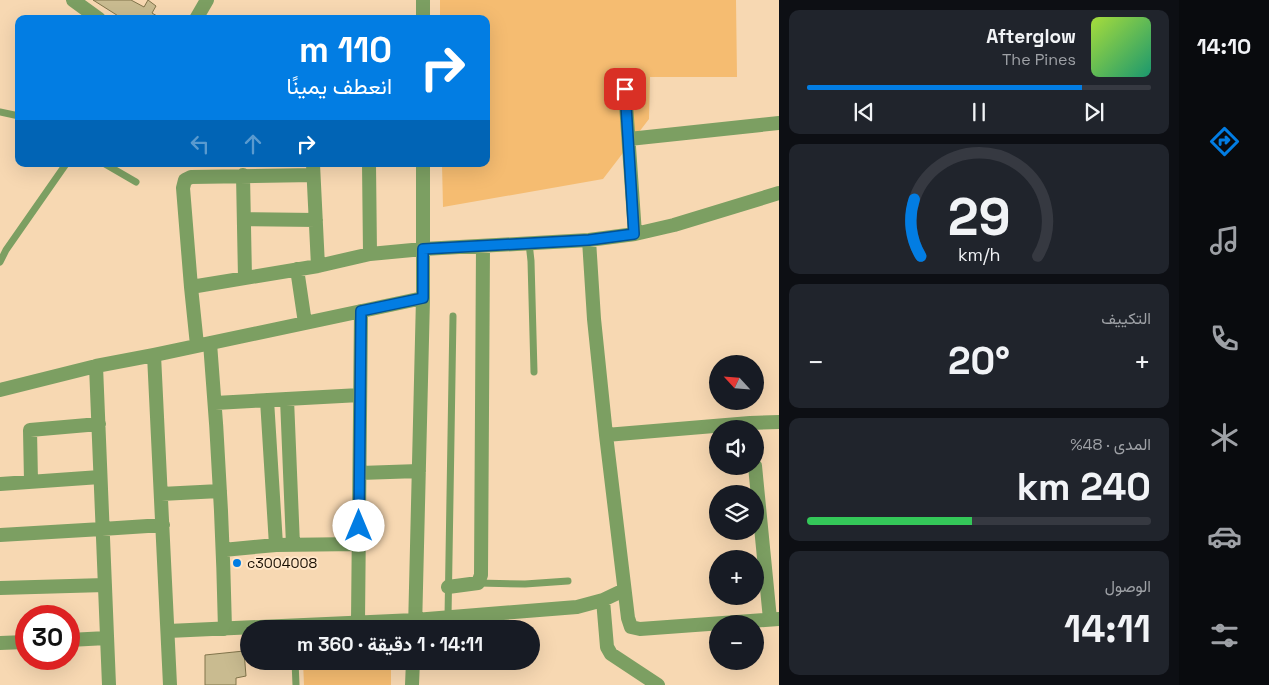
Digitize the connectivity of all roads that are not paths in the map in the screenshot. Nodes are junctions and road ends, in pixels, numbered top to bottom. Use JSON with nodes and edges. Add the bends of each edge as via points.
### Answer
{"nodes":[{"id":1,"x":73,"y":0,"type":"edge"},
{"id":2,"x":207,"y":0,"type":"edge"},
{"id":3,"x":423,"y":0,"type":"edge"},
{"id":4,"x":94,"y":15,"type":"edge"},
{"id":5,"x":198,"y":15,"type":"edge"},
{"id":6,"x":424,"y":15,"type":"edge"},
{"id":7,"x":625,"y":89,"type":"dead end"},
{"id":8,"x":0,"y":112,"type":"edge"},
{"id":9,"x":15,"y":115,"type":"edge"},
{"id":10,"x":779,"y":123,"type":"edge"},
{"id":11,"x":629,"y":139,"type":"junction"},
{"id":12,"x":64,"y":167,"type":"edge"},
{"id":13,"x":109,"y":167,"type":"edge"},
{"id":14,"x":368,"y":167,"type":"edge"},
{"id":15,"x":423,"y":167,"type":"edge"},
{"id":16,"x":313,"y":169,"type":"edge"},
{"id":17,"x":243,"y":175,"type":"junction"},
{"id":18,"x":136,"y":182,"type":"dead end"},
{"id":19,"x":779,"y":193,"type":"edge"},
{"id":20,"x":244,"y":219,"type":"junction"},
{"id":21,"x":316,"y":220,"type":"junction"},
{"id":22,"x":634,"y":234,"type":"junction"},
{"id":23,"x":589,"y":240,"type":"junction"},
{"id":24,"x":529,"y":243,"type":"junction"},
{"id":25,"x":483,"y":246,"type":"junction"},
{"id":26,"x":423,"y":249,"type":"junction"},
{"id":27,"x":370,"y":254,"type":"junction"},
{"id":28,"x":0,"y":262,"type":"edge"},
{"id":29,"x":318,"y":266,"type":"junction"},
{"id":30,"x":297,"y":269,"type":"junction"},
{"id":31,"x":245,"y":278,"type":"junction"},
{"id":32,"x":190,"y":287,"type":"junction"},
{"id":33,"x":423,"y":298,"type":"junction"},
{"id":34,"x":361,"y":311,"type":"junction"},
{"id":35,"x":453,"y":316,"type":"dead end"},
{"id":36,"x":305,"y":323,"type":"junction"},
{"id":37,"x":204,"y":344,"type":"junction"},
{"id":38,"x":154,"y":354,"type":"junction"},
{"id":39,"x":96,"y":366,"type":"junction"},
{"id":40,"x":534,"y":372,"type":"dead end"},
{"id":41,"x":0,"y":390,"type":"edge"},
{"id":42,"x":360,"y":394,"type":"junction"},
{"id":43,"x":287,"y":399,"type":"junction"},
{"id":44,"x":267,"y":400,"type":"junction"},
{"id":45,"x":215,"y":403,"type":"junction"},
{"id":46,"x":779,"y":422,"type":"edge"},
{"id":47,"x":99,"y":424,"type":"junction"},
{"id":48,"x":764,"y":424,"type":"edge"},
{"id":49,"x":709,"y":429,"type":"edge"},
{"id":50,"x":606,"y":435,"type":"junction"},
{"id":51,"x":419,"y":471,"type":"junction"},
{"id":52,"x":360,"y":473,"type":"junction"},
{"id":53,"x":756,"y":475,"type":"edge"},
{"id":54,"x":100,"y":477,"type":"junction"},
{"id":55,"x":30,"y":481,"type":"junction"},
{"id":56,"x":0,"y":484,"type":"edge"},
{"id":57,"x":220,"y":491,"type":"junction"},
{"id":58,"x":161,"y":494,"type":"junction"},
{"id":59,"x":163,"y":525,"type":"junction"},
{"id":60,"x":102,"y":529,"type":"junction"},
{"id":61,"x":0,"y":535,"type":"edge"},
{"id":62,"x":359,"y":544,"type":"junction"},
{"id":63,"x":276,"y":545,"type":"junction"},
{"id":64,"x":293,"y":545,"type":"junction"},
{"id":65,"x":223,"y":550,"type":"junction"},
{"id":66,"x":568,"y":581,"type":"dead end"},
{"id":67,"x":478,"y":583,"type":"junction"},
{"id":68,"x":105,"y":586,"type":"junction"},
{"id":69,"x":448,"y":587,"type":"junction"},
{"id":70,"x":0,"y":588,"type":"edge"},
{"id":71,"x":624,"y":590,"type":"junction"},
{"id":72,"x":603,"y":600,"type":"junction"},
{"id":73,"x":448,"y":617,"type":"junction"},
{"id":74,"x":774,"y":619,"type":"edge"},
{"id":75,"x":358,"y":620,"type":"edge"},
{"id":76,"x":415,"y":620,"type":"edge"},
{"id":77,"x":434,"y":620,"type":"edge"},
{"id":78,"x":225,"y":629,"type":"junction"},
{"id":79,"x":240,"y":629,"type":"edge"},
{"id":80,"x":168,"y":631,"type":"junction"},
{"id":81,"x":107,"y":638,"type":"junction"},
{"id":82,"x":80,"y":639,"type":"edge"},
{"id":83,"x":15,"y":642,"type":"edge"},
{"id":84,"x":0,"y":643,"type":"edge"},
{"id":85,"x":295,"y":670,"type":"edge"},
{"id":86,"x":413,"y":670,"type":"edge"},
{"id":87,"x":109,"y":685,"type":"edge"},
{"id":88,"x":170,"y":685,"type":"edge"},
{"id":89,"x":296,"y":685,"type":"edge"},
{"id":90,"x":412,"y":685,"type":"edge"},
{"id":91,"x":658,"y":685,"type":"edge"}],
"edges":[{"from":1,"to":4,"type":"street"},
{"from":2,"to":5,"type":"street"},
{"from":3,"to":6,"type":"street"},
{"from":7,"to":11,"type":"street"},
{"from":8,"to":9,"type":"lane"},
{"from":10,"to":11,"type":"street"},
{"from":11,"to":22,"type":"street"},
{"from":12,"to":28,"type":"lane"},
{"from":13,"to":18,"type":"lane"},
{"from":14,"to":27,"type":"street"},
{"from":15,"to":26,"type":"street"},
{"from":16,"to":17,"type":"street"},
{"from":16,"to":21,"type":"street"},
{"from":17,"to":20,"type":"street"},
{"from":17,"to":32,"type":"street","via":[[184,180]]},
{"from":19,"to":22,"type":"street"},
{"from":20,"to":21,"type":"street"},
{"from":20,"to":31,"type":"street"},
{"from":21,"to":29,"type":"street"},
{"from":22,"to":23,"type":"street"},
{"from":23,"to":24,"type":"street"},
{"from":23,"to":50,"type":"street"},
{"from":24,"to":25,"type":"street"},
{"from":24,"to":40,"type":"lane"},
{"from":25,"to":26,"type":"street"},
{"from":25,"to":67,"type":"street","via":[[481,575]]},
{"from":26,"to":27,"type":"street"},
{"from":26,"to":33,"type":"street"},
{"from":27,"to":29,"type":"street"},
{"from":29,"to":30,"type":"street"},
{"from":30,"to":31,"type":"street"},
{"from":30,"to":36,"type":"street"},
{"from":31,"to":32,"type":"street"},
{"from":32,"to":37,"type":"street"},
{"from":33,"to":34,"type":"street"},
{"from":33,"to":51,"type":"street"},
{"from":34,"to":36,"type":"street"},
{"from":34,"to":42,"type":"street"},
{"from":35,"to":69,"type":"lane"},
{"from":36,"to":37,"type":"street"},
{"from":37,"to":38,"type":"street"},
{"from":37,"to":45,"type":"street"},
{"from":38,"to":39,"type":"street"},
{"from":38,"to":58,"type":"street"},
{"from":39,"to":41,"type":"street"},
{"from":39,"to":47,"type":"street"},
{"from":42,"to":43,"type":"street"},
{"from":42,"to":52,"type":"street"},
{"from":43,"to":44,"type":"street"},
{"from":43,"to":64,"type":"street"},
{"from":44,"to":45,"type":"street"},
{"from":44,"to":63,"type":"street"},
{"from":45,"to":57,"type":"street"},
{"from":46,"to":48,"type":"street"},
{"from":47,"to":54,"type":"street"},
{"from":47,"to":55,"type":"street","via":[[30,430]]},
{"from":49,"to":50,"type":"street"},
{"from":50,"to":71,"type":"street"},
{"from":51,"to":52,"type":"street"},
{"from":51,"to":76,"type":"street"},
{"from":52,"to":62,"type":"street"},
{"from":53,"to":74,"type":"street"},
{"from":54,"to":55,"type":"street"},
{"from":54,"to":60,"type":"street"},
{"from":55,"to":56,"type":"street"},
{"from":57,"to":58,"type":"street"},
{"from":57,"to":65,"type":"street"},
{"from":58,"to":59,"type":"street"},
{"from":59,"to":60,"type":"street"},
{"from":59,"to":80,"type":"street"},
{"from":60,"to":61,"type":"street"},
{"from":60,"to":68,"type":"street"},
{"from":62,"to":64,"type":"street"},
{"from":62,"to":75,"type":"street"},
{"from":63,"to":64,"type":"street"},
{"from":63,"to":65,"type":"street"},
{"from":65,"to":78,"type":"street"},
{"from":66,"to":67,"type":"lane"},
{"from":67,"to":69,"type":"street"},
{"from":68,"to":70,"type":"street"},
{"from":68,"to":81,"type":"street"},
{"from":69,"to":73,"type":"lane"},
{"from":71,"to":72,"type":"street"},
{"from":71,"to":74,"type":"street","via":[[631,627],[640,629]]},
{"from":72,"to":73,"type":"street","via":[[577,607]]},
{"from":72,"to":91,"type":"street","via":[[607,647],[611,654]]},
{"from":73,"to":77,"type":"street"},
{"from":78,"to":79,"type":"street"},
{"from":78,"to":80,"type":"street"},
{"from":80,"to":88,"type":"street"},
{"from":81,"to":82,"type":"street"},
{"from":81,"to":87,"type":"street"},
{"from":83,"to":84,"type":"street"},
{"from":85,"to":89,"type":"lane"},
{"from":86,"to":90,"type":"street"}]}
